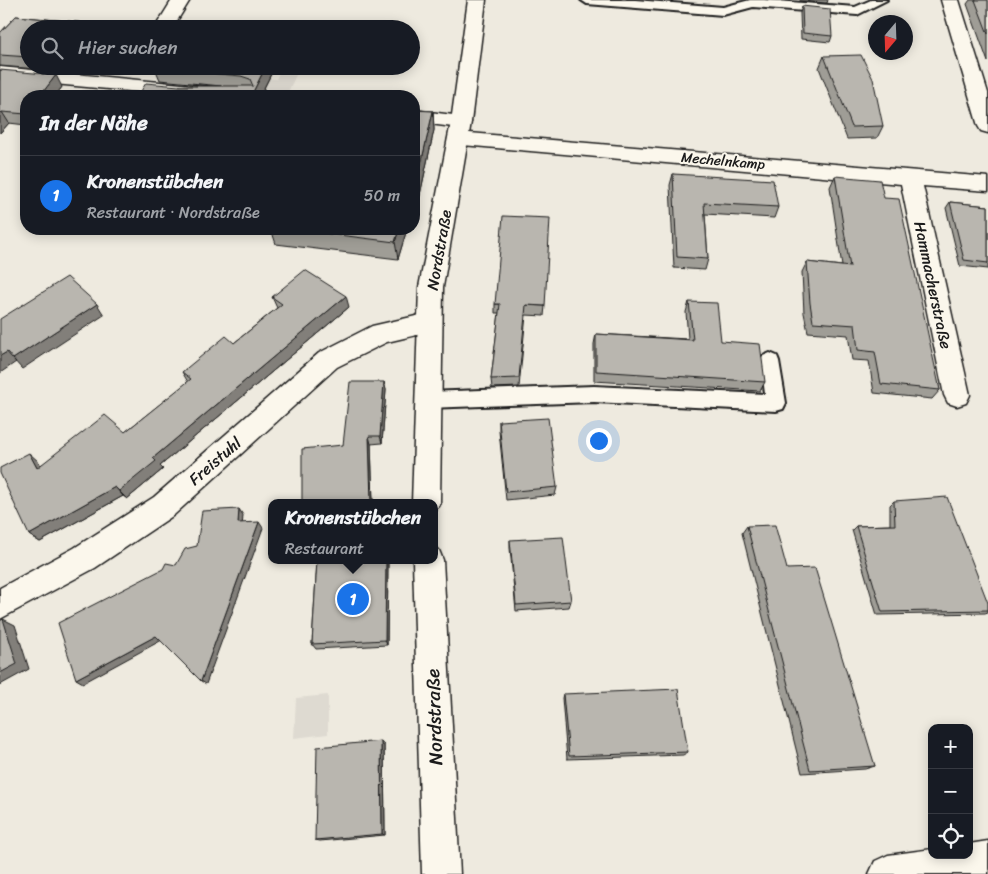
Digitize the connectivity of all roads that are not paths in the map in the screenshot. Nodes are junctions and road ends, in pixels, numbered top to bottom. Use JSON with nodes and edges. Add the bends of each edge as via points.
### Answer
{"nodes":[{"id":1,"x":181,"y":0,"type":"edge"},
{"id":2,"x":477,"y":0,"type":"edge"},
{"id":3,"x":587,"y":0,"type":"edge"},
{"id":4,"x":881,"y":0,"type":"edge"},
{"id":5,"x":950,"y":0,"type":"edge"},
{"id":6,"x":169,"y":20,"type":"edge"},
{"id":7,"x":0,"y":73,"type":"edge"},
{"id":8,"x":132,"y":75,"type":"edge"},
{"id":9,"x":980,"y":78,"type":"edge"},
{"id":10,"x":125,"y":86,"type":"junction"},
{"id":11,"x":173,"y":90,"type":"edge"},
{"id":12,"x":420,"y":118,"type":"edge"},
{"id":13,"x":988,"y":126,"type":"edge"},
{"id":14,"x":460,"y":130,"type":"junction"},
{"id":15,"x":910,"y":176,"type":"junction"},
{"id":16,"x":988,"y":184,"type":"edge"},
{"id":17,"x":428,"y":323,"type":"junction"},
{"id":18,"x":770,"y":361,"type":"dead end"},
{"id":19,"x":957,"y":395,"type":"dead end"},
{"id":20,"x":427,"y":400,"type":"junction"},
{"id":21,"x":426,"y":499,"type":"edge"},
{"id":22,"x":428,"y":564,"type":"edge"},
{"id":23,"x":0,"y":604,"type":"edge"},
{"id":24,"x":988,"y":860,"type":"edge"},
{"id":25,"x":441,"y":874,"type":"edge"},
{"id":26,"x":888,"y":874,"type":"edge"}],
"edges":[{"from":1,"to":6,"type":"street"},
{"from":2,"to":14,"type":"street","name":"Nordstraße"},
{"from":3,"to":4,"type":"lane","via":[[723,11],[753,4],[857,10]]},
{"from":5,"to":9,"type":"street"},
{"from":7,"to":10,"type":"street"},
{"from":8,"to":10,"type":"street"},
{"from":9,"to":13,"type":"street"},
{"from":10,"to":11,"type":"street"},
{"from":12,"to":14,"type":"street","name":"Mechelnkamp"},
{"from":14,"to":15,"type":"street","name":"Mechelnkamp"},
{"from":14,"to":17,"type":"street","name":"Nordstraße","via":[[431,287]]},
{"from":15,"to":16,"type":"street","name":"Mechelnkamp"},
{"from":15,"to":19,"type":"street","name":"Hammacherstraße"},
{"from":17,"to":20,"type":"street","name":"Nordstraße"},
{"from":17,"to":23,"type":"street","name":"Freistuhl","via":[[381,333],[328,360],[164,506],[44,582]]},
{"from":18,"to":20,"type":"lane","via":[[776,403],[594,394]]},
{"from":20,"to":21,"type":"street","name":"Nordstraße"},
{"from":22,"to":25,"type":"street","name":"Nordstraße"},
{"from":24,"to":26,"type":"street"}]}
